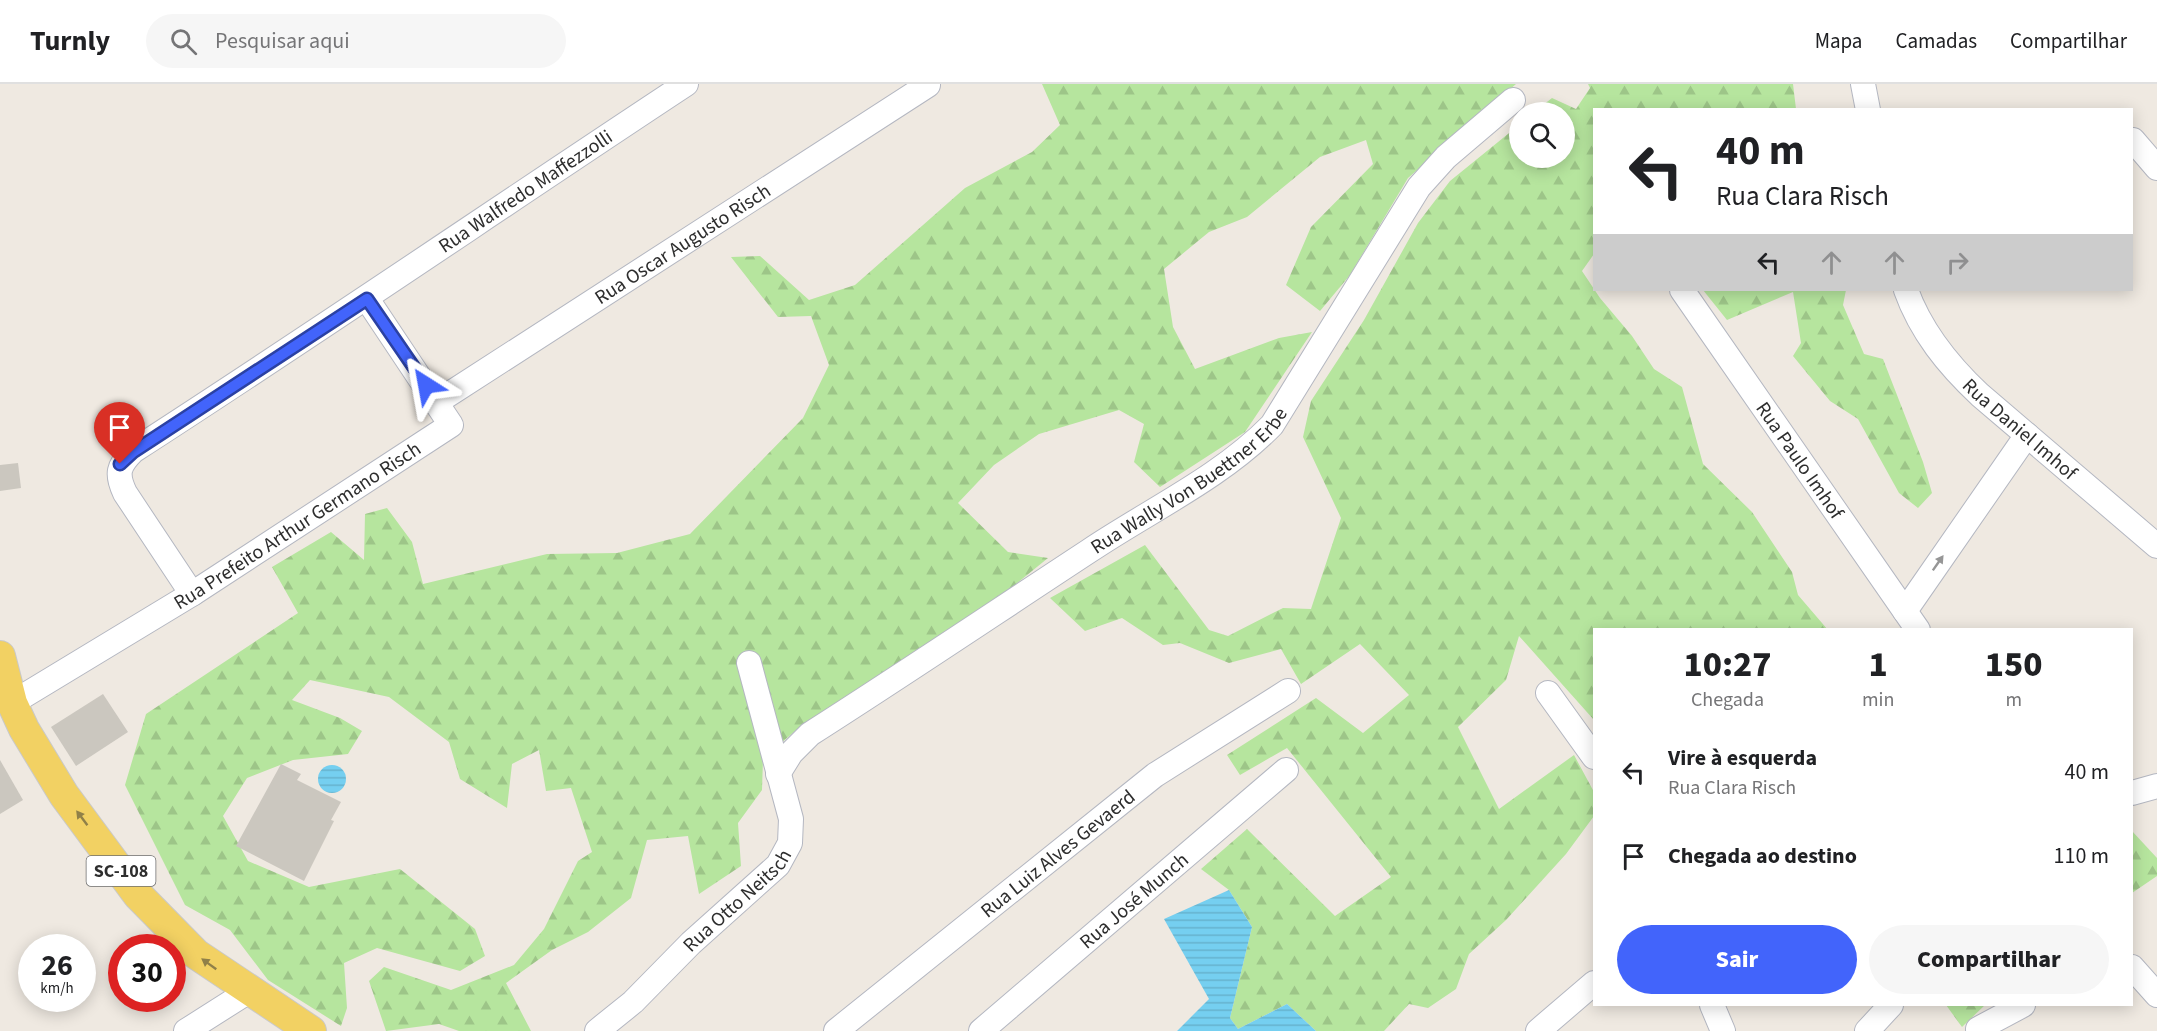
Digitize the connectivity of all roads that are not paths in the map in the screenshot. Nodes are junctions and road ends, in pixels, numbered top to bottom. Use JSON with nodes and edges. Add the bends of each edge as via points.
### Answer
{"nodes":[{"id":1,"x":686,"y":84,"type":"edge"},
{"id":2,"x":1863,"y":84,"type":"edge"},
{"id":3,"x":928,"y":85,"type":"edge"},
{"id":4,"x":1513,"y":100,"type":"dead end"},
{"id":5,"x":1868,"y":108,"type":"edge"},
{"id":6,"x":2133,"y":140,"type":"edge"},
{"id":7,"x":2157,"y":168,"type":"edge"},
{"id":8,"x":1683,"y":291,"type":"edge"},
{"id":9,"x":1906,"y":291,"type":"edge"},
{"id":10,"x":367,"y":299,"type":"junction"},
{"id":11,"x":437,"y":402,"type":"junction"},
{"id":12,"x":2027,"y":435,"type":"junction"},
{"id":13,"x":2157,"y":546,"type":"edge"},
{"id":14,"x":192,"y":594,"type":"junction"},
{"id":15,"x":1912,"y":621,"type":"edge"},
{"id":16,"x":0,"y":656,"type":"edge"},
{"id":17,"x":749,"y":663,"type":"dead end"},
{"id":18,"x":1288,"y":691,"type":"dead end"},
{"id":19,"x":1548,"y":693,"type":"dead end"},
{"id":20,"x":6,"y":707,"type":"edge"},
{"id":21,"x":1593,"y":756,"type":"edge"},
{"id":22,"x":1286,"y":770,"type":"dead end"},
{"id":23,"x":778,"y":774,"type":"junction"},
{"id":24,"x":2157,"y":786,"type":"edge"},
{"id":25,"x":2133,"y":793,"type":"edge"},
{"id":26,"x":2133,"y":968,"type":"edge"},
{"id":27,"x":1593,"y":984,"type":"edge"},
{"id":28,"x":249,"y":991,"type":"junction"},
{"id":29,"x":2157,"y":994,"type":"edge"},
{"id":30,"x":1712,"y":1006,"type":"edge"},
{"id":31,"x":1890,"y":1006,"type":"edge"},
{"id":32,"x":2021,"y":1006,"type":"edge"},
{"id":33,"x":1978,"y":1029,"type":"dead end"},
{"id":34,"x":186,"y":1031,"type":"edge"},
{"id":35,"x":311,"y":1031,"type":"edge"},
{"id":36,"x":597,"y":1031,"type":"edge"},
{"id":37,"x":836,"y":1031,"type":"edge"},
{"id":38,"x":981,"y":1031,"type":"edge"},
{"id":39,"x":1538,"y":1031,"type":"edge"},
{"id":40,"x":1723,"y":1031,"type":"edge"},
{"id":41,"x":1867,"y":1031,"type":"edge"}],
"edges":[{"from":1,"to":10,"type":"street","name":"Rua Walfredo Maffezzolli","via":[[419,260]]},
{"from":2,"to":5,"type":"street"},
{"from":3,"to":11,"type":"street","name":"Rua Oscar Augusto Risch"},
{"from":4,"to":23,"type":"street","name":"Rua Wally Von Buettner Erbe","via":[[1446,157],[1419,187],[1272,424],[1255,442],[1232,461],[810,734]]},
{"from":6,"to":7,"type":"street"},
{"from":8,"to":15,"type":"street","name":"Rua Paulo Imhof"},
{"from":9,"to":12,"type":"street","name":"Rua Daniel Imhof","via":[[1923,327],[1956,372]]},
{"from":10,"to":11,"type":"street","name":"Rua Prefeito Arthur Germano Risch"},
{"from":10,"to":14,"type":"street","name":"Rua Walfredo Maffezzolli","via":[[120,464],[118,477],[124,493]]},
{"from":11,"to":14,"type":"street","name":"Rua Prefeito Arthur Germano Risch","via":[[452,425]]},
{"from":12,"to":13,"type":"street","name":"Rua Daniel Imhof"},
{"from":15,"to":12,"type":"street","one_way":true},
{"from":14,"to":20,"type":"street","name":"Rua Prefeito Arthur Germano Risch"},
{"from":16,"to":20,"type":"main road","number":"SC-108"},
{"from":17,"to":23,"type":"street","name":"Rua Otto Neitsch"},
{"from":18,"to":37,"type":"street","name":"Rua Luiz Alves Gevaerd","via":[[1155,776]]},
{"from":19,"to":21,"type":"street"},
{"from":28,"to":20,"type":"main road","number":"SC-108","one_way":true,"via":[[196,954],[138,895],[64,795]]},
{"from":22,"to":38,"type":"street","name":"Rua José Munch"},
{"from":23,"to":36,"type":"street","name":"Rua Otto Neitsch","via":[[791,819],[790,843],[778,864],[633,1002]]},
{"from":24,"to":25,"type":"street"},
{"from":26,"to":29,"type":"street"},
{"from":27,"to":39,"type":"street"},
{"from":28,"to":34,"type":"street"},
{"from":28,"to":35,"type":"main road","number":"SC-108"},
{"from":30,"to":40,"type":"street"},
{"from":31,"to":41,"type":"street"},
{"from":32,"to":33,"type":"street"}]}
